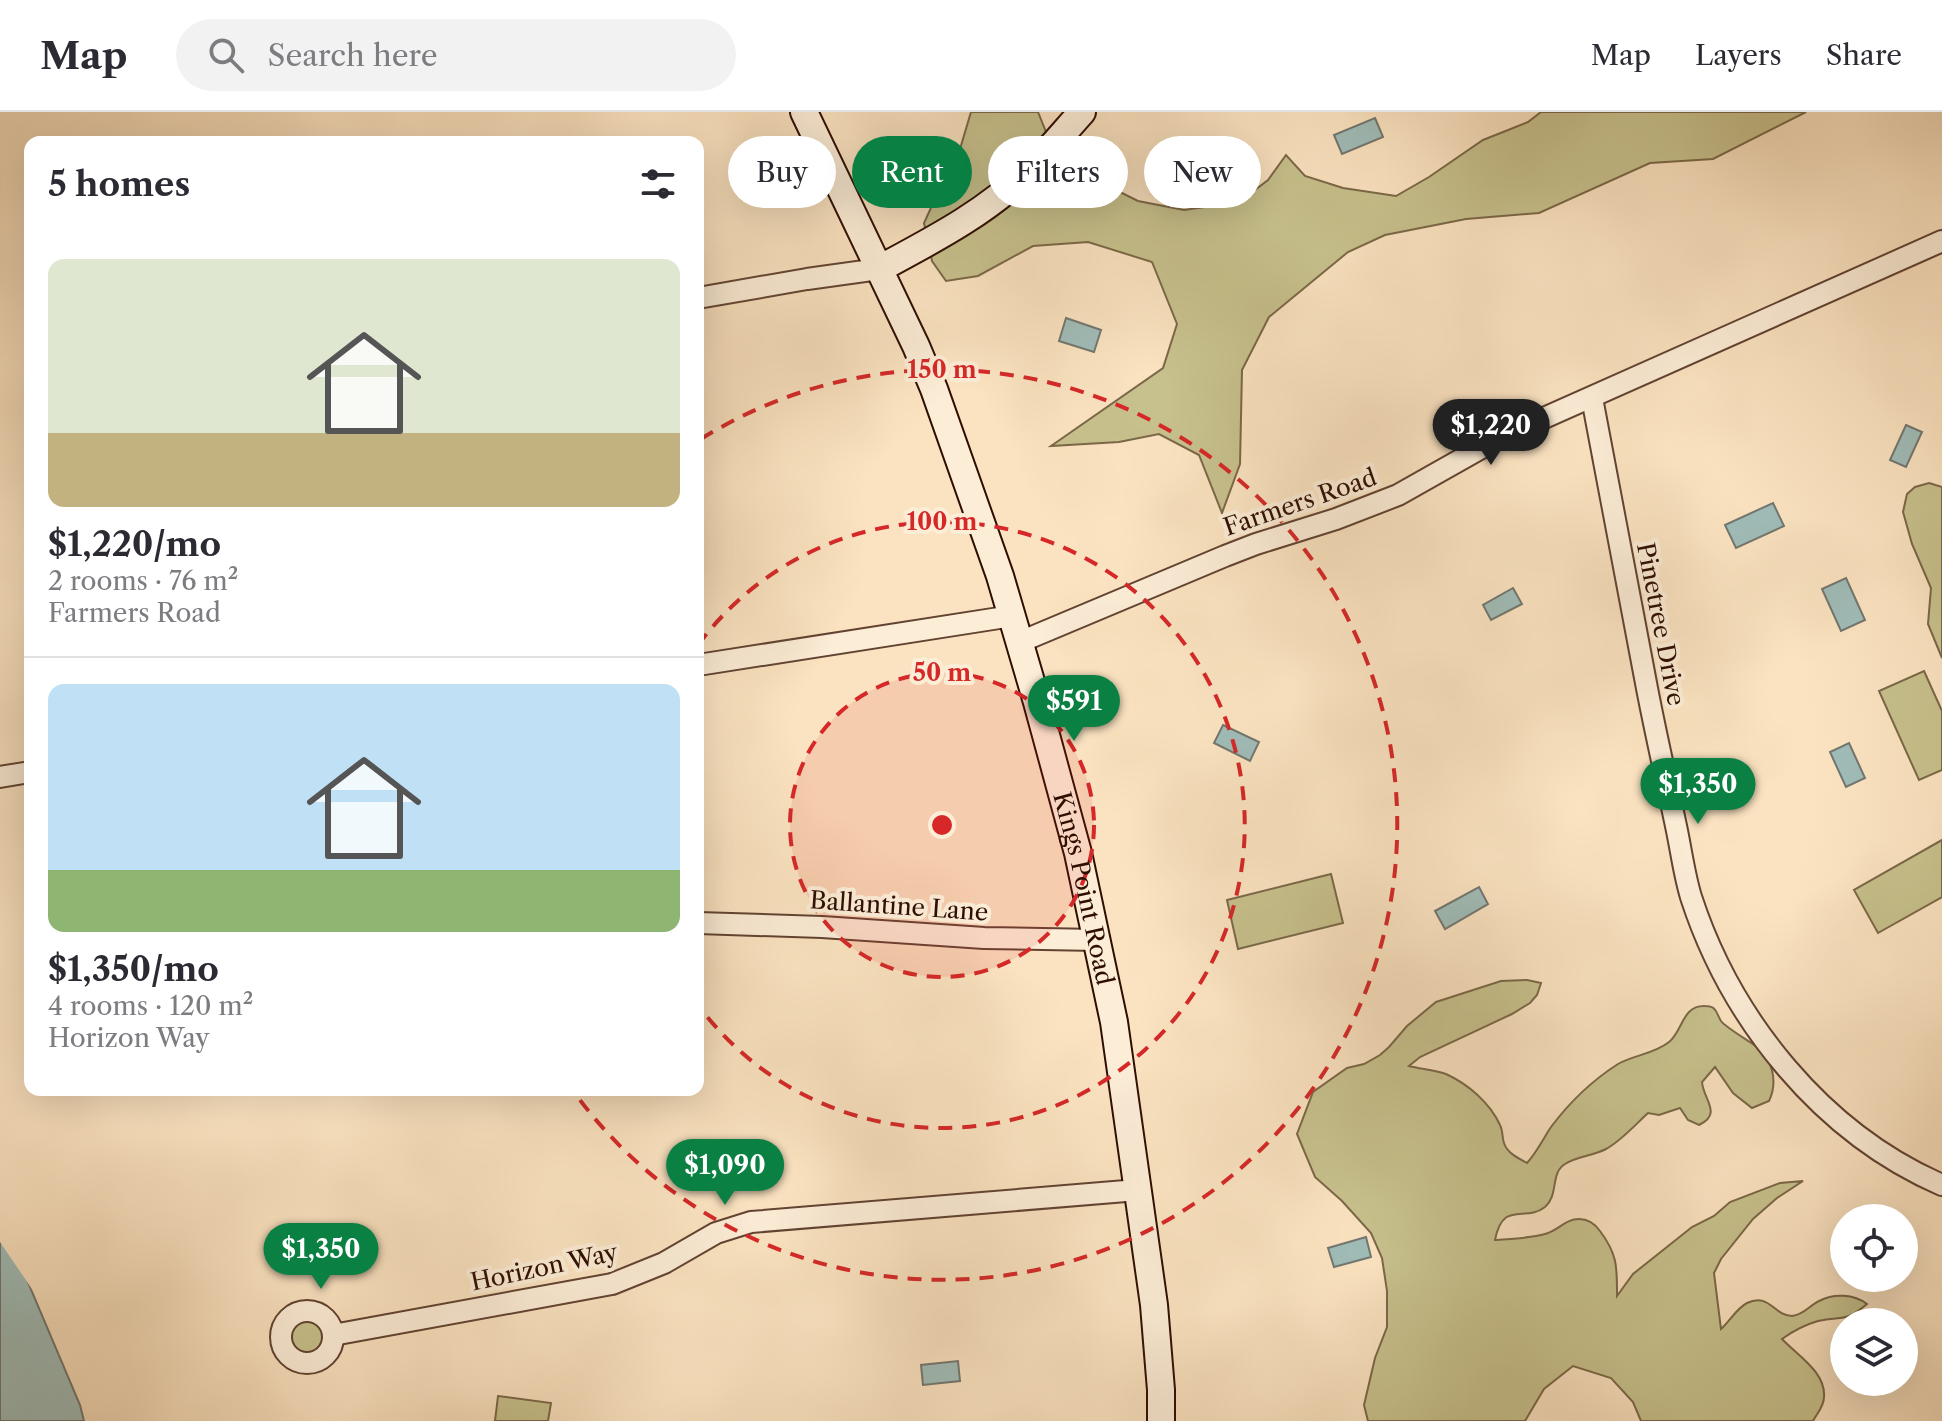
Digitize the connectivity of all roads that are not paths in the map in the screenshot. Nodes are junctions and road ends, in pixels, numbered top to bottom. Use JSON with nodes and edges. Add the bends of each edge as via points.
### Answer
{"nodes":[{"id":1,"x":804,"y":112,"type":"edge"},
{"id":2,"x":1082,"y":112,"type":"edge"},
{"id":3,"x":1942,"y":241,"type":"edge"},
{"id":4,"x":879,"y":269,"type":"junction"},
{"id":5,"x":704,"y":297,"type":"edge"},
{"id":6,"x":1592,"y":398,"type":"junction"},
{"id":7,"x":1012,"y":616,"type":"junction"},
{"id":8,"x":1020,"y":642,"type":"junction"},
{"id":9,"x":704,"y":664,"type":"edge"},
{"id":10,"x":24,"y":773,"type":"edge"},
{"id":11,"x":0,"y":777,"type":"edge"},
{"id":12,"x":704,"y":923,"type":"edge"},
{"id":13,"x":1097,"y":940,"type":"junction"},
{"id":14,"x":1942,"y":1185,"type":"edge"},
{"id":15,"x":1138,"y":1190,"type":"junction"},
{"id":16,"x":333,"y":1335,"type":"dead end"},
{"id":17,"x":1161,"y":1421,"type":"edge"}],
"edges":[{"from":1,"to":4,"type":"main road","name":"Kings Point Road"},
{"from":2,"to":4,"type":"main road","via":[[1027,173],[976,213]]},
{"from":3,"to":6,"type":"street","name":"Farmers Road"},
{"from":4,"to":5,"type":"street"},
{"from":4,"to":7,"type":"main road","name":"Kings Point Road","via":[[934,389]]},
{"from":6,"to":8,"type":"street","name":"Farmers Road","via":[[1499,438],[1398,495],[1225,556]]},
{"from":6,"to":14,"type":"street","name":"Pinetree Drive","via":[[1691,895],[1716,958],[1736,998],[1801,1083],[1845,1125],[1892,1159]]},
{"from":7,"to":8,"type":"main road","name":"Kings Point Road"},
{"from":7,"to":9,"type":"street"},
{"from":8,"to":13,"type":"main road","name":"Kings Point Road"},
{"from":10,"to":11,"type":"street"},
{"from":12,"to":13,"type":"street","name":"Ballantine Lane"},
{"from":13,"to":15,"type":"main road","name":"Kings Point Road"},
{"from":15,"to":16,"type":"street","name":"Horizon Way","via":[[751,1222],[716,1233],[664,1263],[612,1284]]},
{"from":15,"to":17,"type":"main road","name":"Kings Point Road","via":[[1154,1305]]}]}
